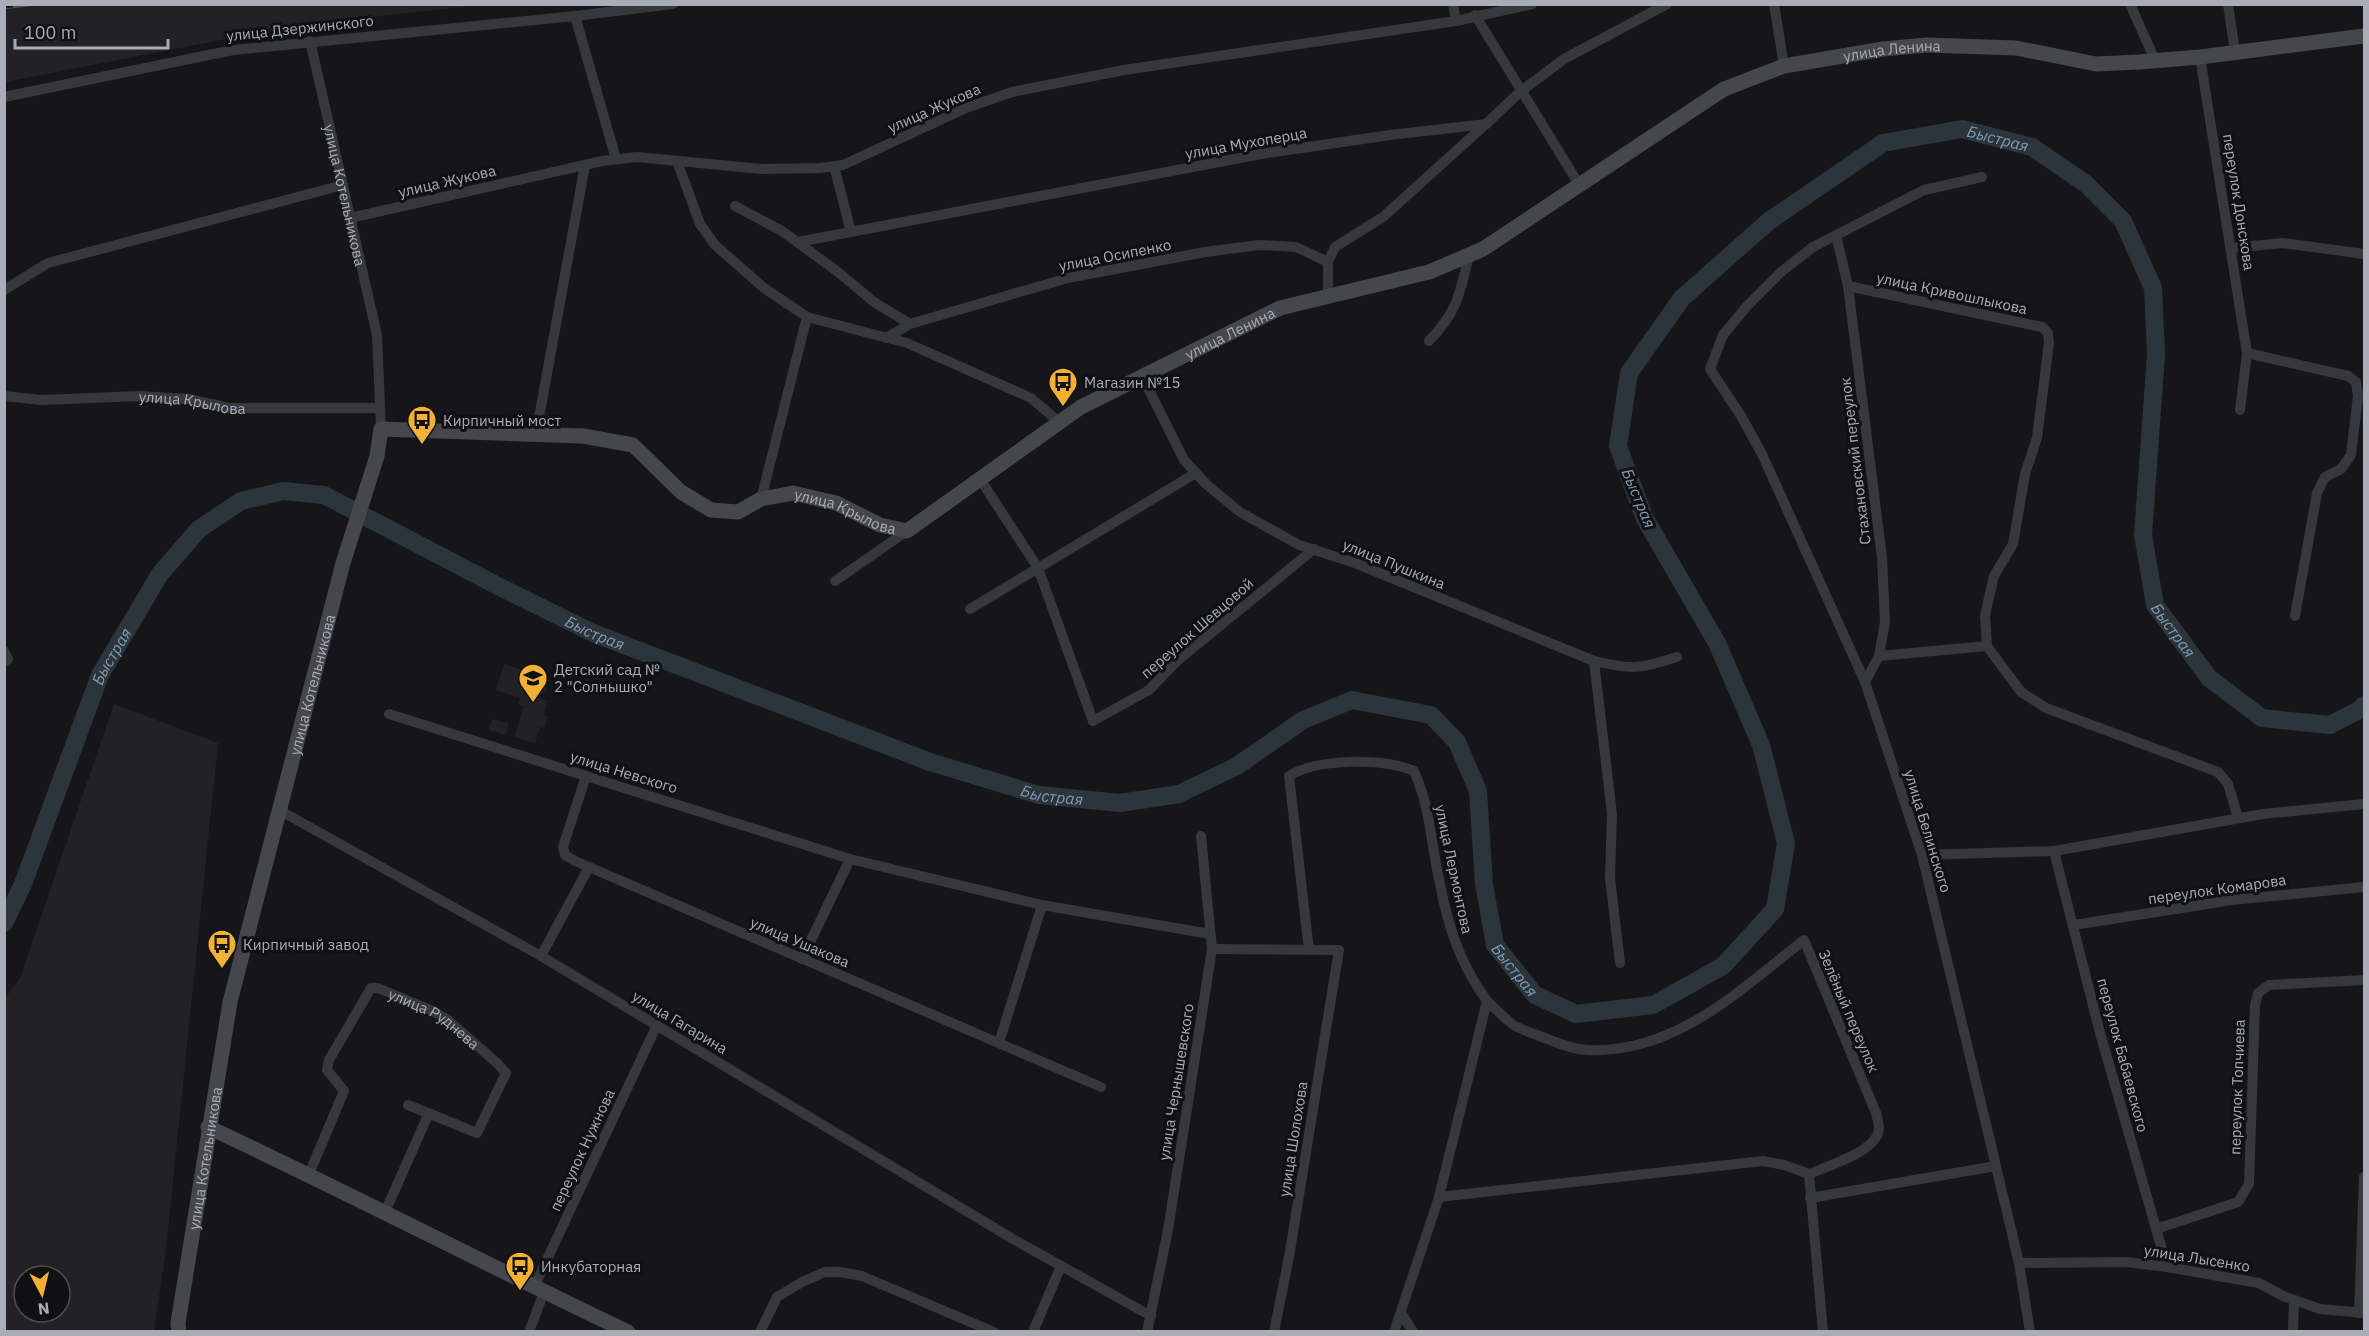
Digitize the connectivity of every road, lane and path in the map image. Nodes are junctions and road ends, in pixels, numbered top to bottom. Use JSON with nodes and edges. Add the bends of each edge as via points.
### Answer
{"nodes":[{"id":1,"x":673,"y":4,"type":"edge"},
{"id":2,"x":1453,"y":4,"type":"edge"},
{"id":3,"x":1532,"y":4,"type":"edge"},
{"id":4,"x":1667,"y":4,"type":"edge"},
{"id":5,"x":1774,"y":4,"type":"edge"},
{"id":6,"x":2130,"y":4,"type":"edge"},
{"id":7,"x":2228,"y":4,"type":"edge"},
{"id":8,"x":1475,"y":15,"type":"junction"},
{"id":9,"x":575,"y":16,"type":"junction"},
{"id":10,"x":1456,"y":21,"type":"junction"},
{"id":11,"x":2364,"y":36,"type":"edge"},
{"id":12,"x":310,"y":41,"type":"junction"},
{"id":13,"x":2235,"y":52,"type":"junction"},
{"id":14,"x":2200,"y":57,"type":"junction"},
{"id":15,"x":2155,"y":60,"type":"junction"},
{"id":16,"x":1784,"y":66,"type":"junction"},
{"id":17,"x":1520,"y":92,"type":"junction"},
{"id":18,"x":4,"y":97,"type":"edge"},
{"id":19,"x":1485,"y":124,"type":"junction"},
{"id":20,"x":616,"y":159,"type":"junction"},
{"id":21,"x":677,"y":161,"type":"junction"},
{"id":22,"x":585,"y":165,"type":"junction"},
{"id":23,"x":834,"y":166,"type":"junction"},
{"id":24,"x":1982,"y":177,"type":"dead end"},
{"id":25,"x":343,"y":185,"type":"junction"},
{"id":26,"x":1580,"y":186,"type":"junction"},
{"id":27,"x":735,"y":206,"type":"dead end"},
{"id":28,"x":350,"y":218,"type":"junction"},
{"id":29,"x":851,"y":232,"type":"junction"},
{"id":30,"x":1836,"y":235,"type":"junction"},
{"id":31,"x":798,"y":242,"type":"junction"},
{"id":32,"x":2230,"y":248,"type":"junction"},
{"id":33,"x":2364,"y":254,"type":"edge"},
{"id":34,"x":1469,"y":256,"type":"junction"},
{"id":35,"x":1328,"y":262,"type":"junction"},
{"id":36,"x":1848,"y":286,"type":"junction"},
{"id":37,"x":4,"y":290,"type":"edge"},
{"id":38,"x":1328,"y":296,"type":"junction"},
{"id":39,"x":807,"y":317,"type":"junction"},
{"id":40,"x":910,"y":324,"type":"junction"},
{"id":41,"x":886,"y":338,"type":"junction"},
{"id":42,"x":1429,"y":341,"type":"dead end"},
{"id":43,"x":2247,"y":353,"type":"junction"},
{"id":44,"x":1143,"y":378,"type":"junction"},
{"id":45,"x":4,"y":396,"type":"edge"},
{"id":46,"x":380,"y":408,"type":"junction"},
{"id":47,"x":2240,"y":410,"type":"dead end"},
{"id":48,"x":1059,"y":422,"type":"junction"},
{"id":49,"x":381,"y":429,"type":"junction"},
{"id":50,"x":536,"y":434,"type":"junction"},
{"id":51,"x":1196,"y":473,"type":"junction"},
{"id":52,"x":980,"y":479,"type":"junction"},
{"id":53,"x":761,"y":499,"type":"junction"},
{"id":54,"x":907,"y":531,"type":"junction"},
{"id":55,"x":1314,"y":549,"type":"junction"},
{"id":56,"x":1038,"y":568,"type":"junction"},
{"id":57,"x":835,"y":581,"type":"dead end"},
{"id":58,"x":970,"y":609,"type":"dead end"},
{"id":59,"x":2295,"y":616,"type":"dead end"},
{"id":60,"x":1987,"y":646,"type":"junction"},
{"id":61,"x":4,"y":651,"type":"edge"},
{"id":62,"x":1879,"y":656,"type":"junction"},
{"id":63,"x":1677,"y":657,"type":"dead end"},
{"id":64,"x":1594,"y":661,"type":"junction"},
{"id":65,"x":4,"y":662,"type":"edge"},
{"id":66,"x":1865,"y":682,"type":"junction"},
{"id":67,"x":389,"y":714,"type":"dead end"},
{"id":68,"x":586,"y":776,"type":"junction"},
{"id":69,"x":2364,"y":804,"type":"edge"},
{"id":70,"x":279,"y":810,"type":"junction"},
{"id":71,"x":2238,"y":818,"type":"junction"},
{"id":72,"x":1201,"y":836,"type":"dead end"},
{"id":73,"x":2054,"y":851,"type":"junction"},
{"id":74,"x":1922,"y":855,"type":"junction"},
{"id":75,"x":850,"y":859,"type":"junction"},
{"id":76,"x":589,"y":867,"type":"junction"},
{"id":77,"x":2364,"y":887,"type":"edge"},
{"id":78,"x":1042,"y":904,"type":"junction"},
{"id":79,"x":2074,"y":926,"type":"junction"},
{"id":80,"x":1210,"y":934,"type":"junction"},
{"id":81,"x":1212,"y":949,"type":"junction"},
{"id":82,"x":1309,"y":950,"type":"junction"},
{"id":83,"x":541,"y":956,"type":"junction"},
{"id":84,"x":802,"y":958,"type":"junction"},
{"id":85,"x":1620,"y":963,"type":"dead end"},
{"id":86,"x":2364,"y":980,"type":"edge"},
{"id":87,"x":1487,"y":1001,"type":"junction"},
{"id":88,"x":657,"y":1025,"type":"junction"},
{"id":89,"x":999,"y":1043,"type":"junction"},
{"id":90,"x":1101,"y":1087,"type":"dead end"},
{"id":91,"x":408,"y":1105,"type":"dead end"},
{"id":92,"x":429,"y":1113,"type":"junction"},
{"id":93,"x":208,"y":1127,"type":"junction"},
{"id":94,"x":1996,"y":1166,"type":"junction"},
{"id":95,"x":309,"y":1174,"type":"junction"},
{"id":96,"x":1809,"y":1174,"type":"junction"},
{"id":97,"x":2364,"y":1177,"type":"edge"},
{"id":98,"x":1439,"y":1197,"type":"junction"},
{"id":99,"x":1810,"y":1198,"type":"junction"},
{"id":100,"x":385,"y":1212,"type":"junction"},
{"id":101,"x":2156,"y":1229,"type":"junction"},
{"id":102,"x":2019,"y":1263,"type":"junction"},
{"id":103,"x":1061,"y":1266,"type":"junction"},
{"id":104,"x":2167,"y":1267,"type":"junction"},
{"id":105,"x":539,"y":1289,"type":"junction"},
{"id":106,"x":2294,"y":1300,"type":"junction"},
{"id":107,"x":1401,"y":1313,"type":"junction"},
{"id":108,"x":2362,"y":1313,"type":"edge"},
{"id":109,"x":1151,"y":1316,"type":"junction"},
{"id":110,"x":179,"y":1332,"type":"edge"},
{"id":111,"x":529,"y":1332,"type":"edge"},
{"id":112,"x":628,"y":1332,"type":"edge"},
{"id":113,"x":760,"y":1332,"type":"edge"},
{"id":114,"x":994,"y":1332,"type":"edge"},
{"id":115,"x":1034,"y":1332,"type":"edge"},
{"id":116,"x":1148,"y":1332,"type":"edge"},
{"id":117,"x":1274,"y":1332,"type":"edge"},
{"id":118,"x":1394,"y":1332,"type":"edge"},
{"id":119,"x":1413,"y":1332,"type":"edge"},
{"id":120,"x":1823,"y":1332,"type":"edge"},
{"id":121,"x":2030,"y":1332,"type":"edge"},
{"id":122,"x":2294,"y":1332,"type":"edge"}],
"edges":[{"from":1,"to":9,"type":"street","name":"улица Дзержинского"},
{"from":2,"to":10,"type":"street"},
{"from":3,"to":8,"type":"street","name":"улица Жукова"},
{"from":4,"to":17,"type":"street","via":[[1564,58]]},
{"from":5,"to":16,"type":"street"},
{"from":6,"to":15,"type":"street"},
{"from":7,"to":13,"type":"street"},
{"from":8,"to":10,"type":"street","name":"улица Жукова"},
{"from":8,"to":17,"type":"street"},
{"from":9,"to":12,"type":"street","name":"улица Дзержинского"},
{"from":9,"to":20,"type":"street"},
{"from":10,"to":23,"type":"street","name":"улица Жукова","via":[[1125,70],[1012,92]]},
{"from":11,"to":13,"type":"street","name":"улица Ленина"},
{"from":12,"to":18,"type":"street","name":"улица Дзержинского","via":[[233,50]]},
{"from":12,"to":25,"type":"street","name":"улица Котельникова"},
{"from":13,"to":14,"type":"street","name":"улица Ленина"},
{"from":14,"to":15,"type":"street","name":"улица Ленина"},
{"from":14,"to":32,"type":"street","name":"переулок Донскова"},
{"from":15,"to":16,"type":"street","name":"улица Ленина","via":[[2096,64],[2016,48],[1927,45]]},
{"from":16,"to":26,"type":"street","name":"улица Ленина","via":[[1724,89]]},
{"from":17,"to":19,"type":"street"},
{"from":17,"to":26,"type":"street"},
{"from":19,"to":29,"type":"street","name":"улица Мухоперца","via":[[1261,154]]},
{"from":19,"to":35,"type":"street","via":[[1383,217],[1335,247]]},
{"from":20,"to":21,"type":"street","name":"улица Жукова"},
{"from":20,"to":22,"type":"street","name":"улица Жукова"},
{"from":21,"to":23,"type":"street","name":"улица Жукова","via":[[762,169]]},
{"from":21,"to":39,"type":"street","via":[[700,224],[715,245],[764,288]]},
{"from":22,"to":28,"type":"street","name":"улица Жукова"},
{"from":22,"to":50,"type":"street"},
{"from":23,"to":29,"type":"street"},
{"from":24,"to":30,"type":"street","via":[[1923,190]]},
{"from":25,"to":28,"type":"street","name":"улица Котельникова"},
{"from":25,"to":37,"type":"street","via":[[48,263]]},
{"from":26,"to":34,"type":"street","name":"улица Ленина"},
{"from":27,"to":31,"type":"street"},
{"from":28,"to":46,"type":"street","name":"улица Котельникова","via":[[377,335]]},
{"from":29,"to":31,"type":"street","name":"улица Мухоперца"},
{"from":30,"to":36,"type":"street","name":"Стахановский переулок"},
{"from":30,"to":66,"type":"street","name":"улица Белинского","via":[[1781,272],[1748,305],[1723,335],[1710,369],[1762,454]]},
{"from":31,"to":40,"type":"street","via":[[874,302]]},
{"from":32,"to":33,"type":"street","via":[[2283,243]]},
{"from":32,"to":43,"type":"street","name":"переулок Донскова"},
{"from":34,"to":38,"type":"street","name":"улица Ленина","via":[[1430,272]]},
{"from":34,"to":42,"type":"street","via":[[1458,300],[1447,322]]},
{"from":35,"to":38,"type":"street"},
{"from":35,"to":40,"type":"street","name":"улица Осипенко","via":[[1296,247],[1259,245],[1205,252],[1068,278]]},
{"from":36,"to":60,"type":"street","name":"улица Кривошлыкова","via":[[2042,327],[2048,333],[2037,438],[2025,474],[2013,544],[1994,576],[1985,615]]},
{"from":36,"to":62,"type":"street","name":"Стахановский переулок","via":[[1882,558],[1885,622]]},
{"from":38,"to":44,"type":"street","name":"улица Ленина","via":[[1280,308]]},
{"from":39,"to":41,"type":"street"},
{"from":39,"to":53,"type":"street"},
{"from":40,"to":41,"type":"street","name":"улица Осипенко"},
{"from":41,"to":48,"type":"street","via":[[907,343],[1031,398]]},
{"from":43,"to":47,"type":"street","name":"переулок Донскова"},
{"from":43,"to":59,"type":"street","via":[[2348,376],[2356,382],[2351,455],[2341,469],[2325,477],[2317,493]]},
{"from":44,"to":48,"type":"street","name":"улица Ленина"},
{"from":44,"to":51,"type":"street","name":"улица Пушкина","via":[[1184,460]]},
{"from":45,"to":46,"type":"street","name":"улица Крылова","via":[[41,400],[140,396],[188,399],[230,408]]},
{"from":46,"to":49,"type":"street","name":"улица Котельникова"},
{"from":48,"to":52,"type":"street","name":"улица Ленина"},
{"from":49,"to":50,"type":"street","name":"улица Крылова"},
{"from":49,"to":70,"type":"street","name":"улица Котельникова"},
{"from":50,"to":53,"type":"street","name":"улица Крылова","via":[[584,436],[633,445],[681,492],[711,510],[738,512]]},
{"from":51,"to":55,"type":"street","name":"улица Пушкина","via":[[1240,512]]},
{"from":51,"to":56,"type":"street"},
{"from":52,"to":54,"type":"street","name":"улица Ленина"},
{"from":52,"to":56,"type":"street"},
{"from":53,"to":54,"type":"street","name":"улица Крылова","via":[[793,493],[836,503],[880,525]]},
{"from":54,"to":57,"type":"street","name":"улица Ленина"},
{"from":55,"to":56,"type":"street","name":"переулок Шевцовой","via":[[1177,661],[1149,690],[1093,721]]},
{"from":55,"to":64,"type":"street","name":"улица Пушкина"},
{"from":56,"to":58,"type":"street"},
{"from":60,"to":62,"type":"street"},
{"from":60,"to":71,"type":"street","via":[[2021,692],[2046,708],[2218,772],[2228,784]]},
{"from":61,"to":65,"type":"street","via":[[8,659]]},
{"from":62,"to":66,"type":"street","name":"Стахановский переулок"},
{"from":63,"to":64,"type":"street","name":"улица Пушкина","via":[[1644,668],[1621,668]]},
{"from":64,"to":85,"type":"street","via":[[1612,814],[1610,878]]},
{"from":66,"to":74,"type":"street","name":"улица Белинского"},
{"from":67,"to":68,"type":"street","name":"улица Невского"},
{"from":68,"to":75,"type":"street","name":"улица Невского"},
{"from":68,"to":76,"type":"street","name":"улица Ушакова","via":[[563,847],[565,855]]},
{"from":69,"to":71,"type":"street"},
{"from":70,"to":83,"type":"street","name":"улица Гагарина"},
{"from":70,"to":93,"type":"street","name":"улица Котельникова","via":[[230,1002]]},
{"from":71,"to":73,"type":"street"},
{"from":72,"to":80,"type":"street","name":"улица Чернышевского"},
{"from":73,"to":74,"type":"street"},
{"from":73,"to":79,"type":"street","name":"переулок Бабаевского"},
{"from":74,"to":94,"type":"street","name":"улица Белинского"},
{"from":75,"to":78,"type":"street","name":"улица Невского"},
{"from":75,"to":84,"type":"street"},
{"from":76,"to":83,"type":"street"},
{"from":76,"to":84,"type":"street","name":"улица Ушакова"},
{"from":77,"to":79,"type":"street","name":"переулок Комарова","via":[[2232,900]]},
{"from":78,"to":80,"type":"street","name":"улица Невского"},
{"from":78,"to":89,"type":"street"},
{"from":79,"to":101,"type":"street","name":"переулок Бабаевского"},
{"from":80,"to":81,"type":"street","name":"улица Чернышевского"},
{"from":81,"to":82,"type":"street"},
{"from":81,"to":109,"type":"street","name":"улица Чернышевского"},
{"from":82,"to":87,"type":"street","name":"улица Лермонтова","via":[[1289,776],[1302,768],[1323,764],[1400,765],[1414,771],[1422,789],[1432,827],[1437,873],[1456,947]]},
{"from":82,"to":117,"type":"street","name":"улица Шолохова","via":[[1339,950]]},
{"from":83,"to":88,"type":"street","name":"улица Гагарина"},
{"from":84,"to":89,"type":"street","name":"улица Ушакова"},
{"from":86,"to":101,"type":"street","name":"переулок Топчиева","via":[[2269,985],[2258,993],[2249,1184],[2238,1202]]},
{"from":87,"to":96,"type":"street","name":"Зелёный переулок","via":[[1515,1026],[1558,1043],[1587,1050],[1619,1049],[1677,1032],[1724,1002],[1804,940],[1876,1113],[1879,1130],[1862,1151]]},
{"from":87,"to":98,"type":"street"},
{"from":88,"to":103,"type":"street","name":"улица Гагарина"},
{"from":88,"to":105,"type":"street","name":"переулок Нужнова"},
{"from":89,"to":90,"type":"street","name":"улица Ушакова"},
{"from":91,"to":92,"type":"street","name":"улица Руднева"},
{"from":92,"to":95,"type":"street","name":"улица Руднева","via":[[477,1133],[506,1073],[448,1020],[378,988],[370,988],[329,1060],[327,1070],[344,1090]]},
{"from":92,"to":100,"type":"street"},
{"from":93,"to":95,"type":"street"},
{"from":93,"to":110,"type":"street","name":"улица Котельникова"},
{"from":94,"to":99,"type":"street"},
{"from":94,"to":102,"type":"street","name":"улица Белинского"},
{"from":95,"to":100,"type":"street"},
{"from":96,"to":98,"type":"street","via":[[1763,1161]]},
{"from":96,"to":99,"type":"street"},
{"from":97,"to":108,"type":"street"},
{"from":98,"to":107,"type":"street"},
{"from":99,"to":120,"type":"street"},
{"from":100,"to":105,"type":"street"},
{"from":101,"to":104,"type":"street","name":"переулок Бабаевского"},
{"from":102,"to":104,"type":"street","name":"улица Лысенко","via":[[2126,1262]]},
{"from":102,"to":121,"type":"street","name":"улица Белинского"},
{"from":103,"to":109,"type":"street","name":"улица Гагарина"},
{"from":103,"to":115,"type":"street"},
{"from":104,"to":106,"type":"street","name":"улица Лысенко","via":[[2259,1283]]},
{"from":105,"to":111,"type":"street","name":"переулок Нужнова"},
{"from":105,"to":112,"type":"street"},
{"from":106,"to":108,"type":"street","name":"улица Лысенко"},
{"from":106,"to":122,"type":"street"},
{"from":107,"to":118,"type":"street"},
{"from":107,"to":119,"type":"street"},
{"from":109,"to":116,"type":"street","name":"улица Чернышевского"},
{"from":113,"to":114,"type":"street","via":[[777,1297],[825,1272],[840,1272],[862,1276]]}]}
